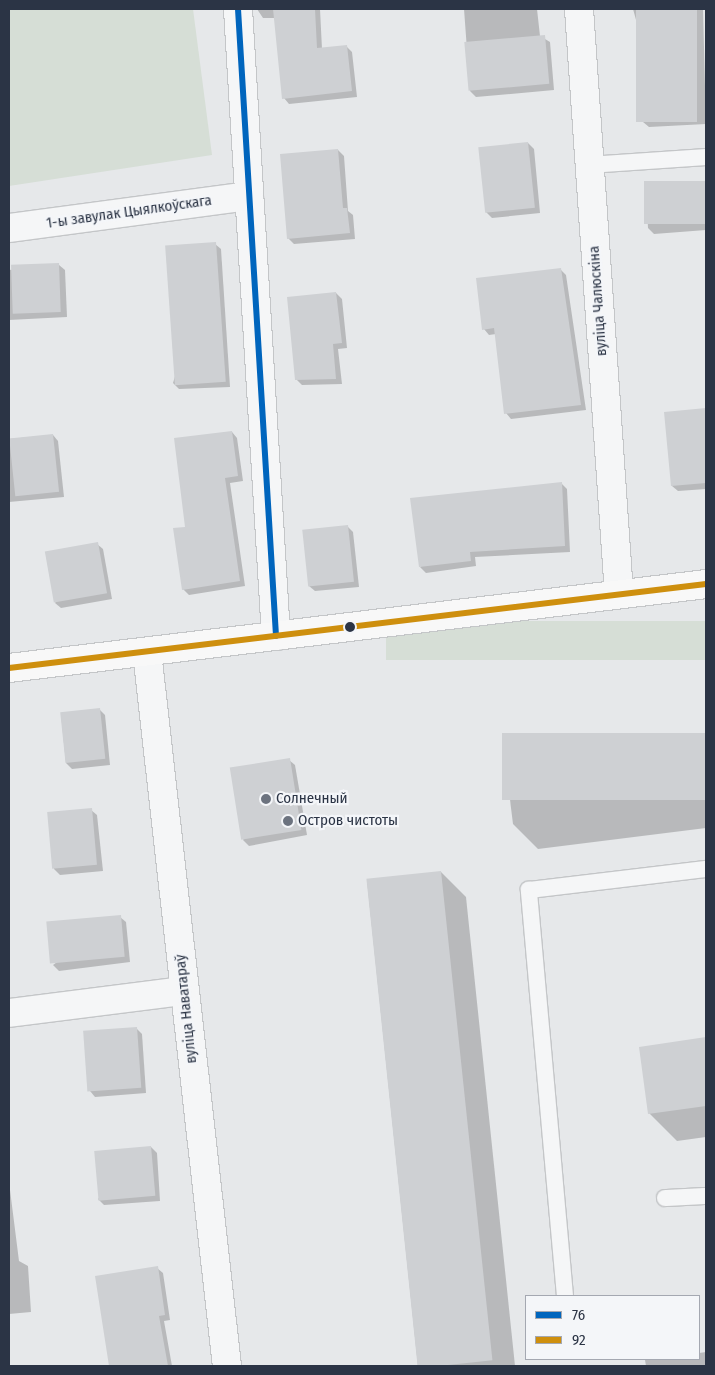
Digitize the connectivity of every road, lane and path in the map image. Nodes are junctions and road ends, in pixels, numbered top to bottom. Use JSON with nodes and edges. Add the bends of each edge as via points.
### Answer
{"nodes":[{"id":1,"x":238,"y":9,"type":"edge"},
{"id":2,"x":579,"y":9,"type":"edge"},
{"id":3,"x":706,"y":157,"type":"edge"},
{"id":4,"x":589,"y":165,"type":"junction"},
{"id":5,"x":249,"y":196,"type":"junction"},
{"id":6,"x":9,"y":228,"type":"edge"},
{"id":7,"x":706,"y":584,"type":"edge"},
{"id":8,"x":619,"y":594,"type":"junction"},
{"id":9,"x":276,"y":636,"type":"junction"},
{"id":10,"x":147,"y":652,"type":"junction"},
{"id":11,"x":9,"y":668,"type":"edge"},
{"id":12,"x":706,"y":869,"type":"edge"},
{"id":13,"x":184,"y":991,"type":"junction"},
{"id":14,"x":9,"y":1013,"type":"edge"},
{"id":15,"x":706,"y":1196,"type":"edge"},
{"id":16,"x":665,"y":1198,"type":"dead end"},
{"id":17,"x":565,"y":1295,"type":"edge"},
{"id":18,"x":227,"y":1366,"type":"edge"}],
"edges":[{"from":1,"to":5,"type":"street"},
{"from":2,"to":4,"type":"street","name":"вуліца Чалюскіна"},
{"from":3,"to":4,"type":"lane"},
{"from":4,"to":8,"type":"street","name":"вуліца Чалюскіна"},
{"from":5,"to":6,"type":"street","name":"1-ы завулак Цыялкоўскага"},
{"from":5,"to":9,"type":"street"},
{"from":7,"to":8,"type":"main road"},
{"from":8,"to":9,"type":"main road"},
{"from":9,"to":10,"type":"main road"},
{"from":10,"to":11,"type":"main road"},
{"from":10,"to":13,"type":"street","name":"вуліца Наватараў"},
{"from":12,"to":17,"type":"lane","via":[[529,890]]},
{"from":13,"to":14,"type":"street"},
{"from":13,"to":18,"type":"street","name":"вуліца Наватараў"},
{"from":15,"to":16,"type":"lane"}]}
